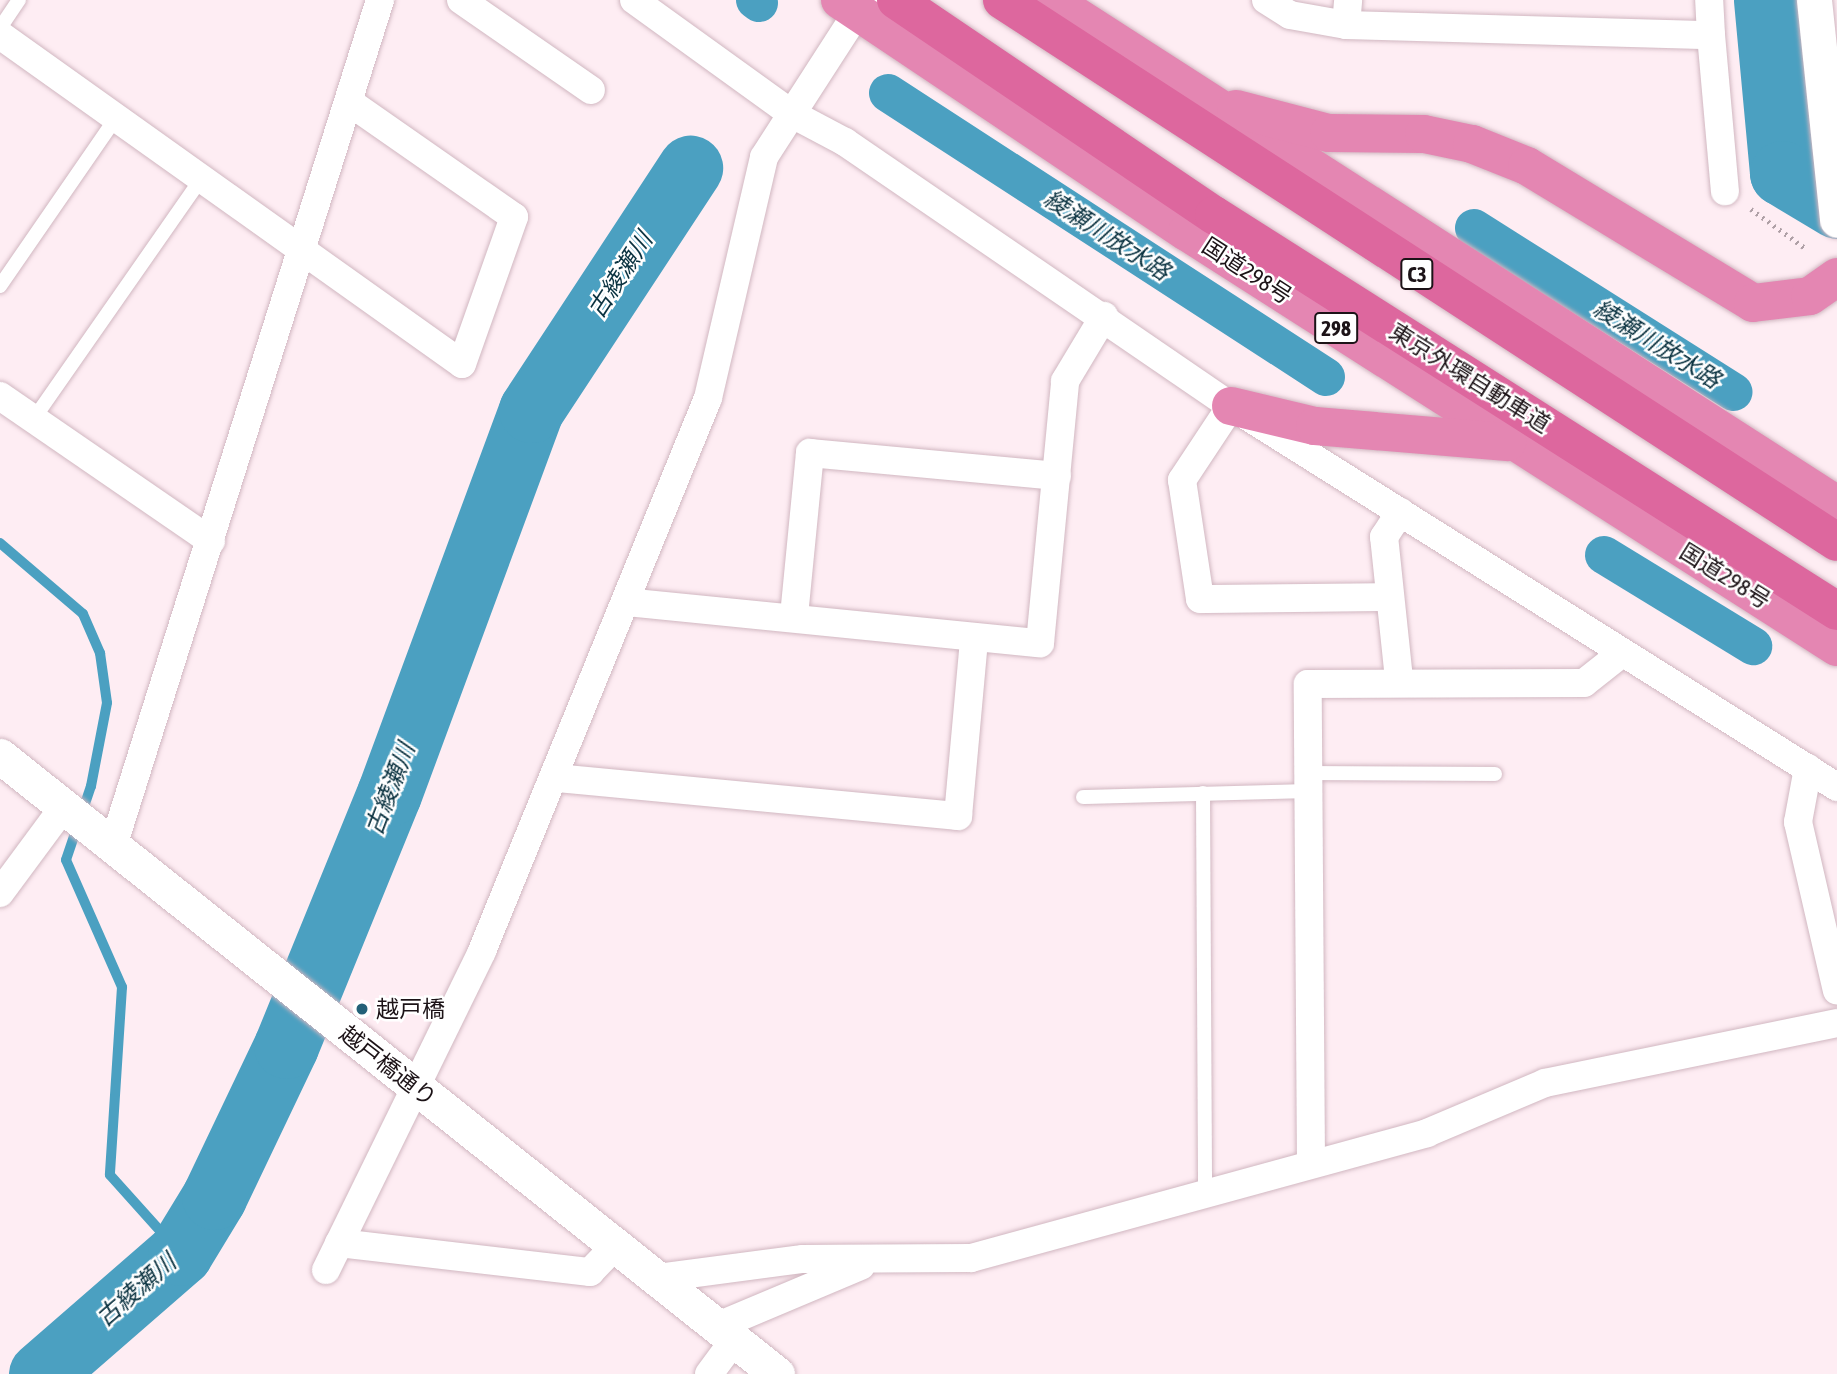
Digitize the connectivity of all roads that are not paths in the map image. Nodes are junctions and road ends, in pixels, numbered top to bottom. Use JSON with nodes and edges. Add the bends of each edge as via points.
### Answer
{"nodes":[{"id":1,"x":19,"y":0,"type":"edge"},
{"id":2,"x":380,"y":0,"type":"edge"},
{"id":3,"x":461,"y":0,"type":"edge"},
{"id":4,"x":634,"y":0,"type":"edge"},
{"id":5,"x":896,"y":0,"type":"edge"},
{"id":6,"x":1002,"y":0,"type":"edge"},
{"id":7,"x":1051,"y":0,"type":"edge"},
{"id":8,"x":1266,"y":0,"type":"edge"},
{"id":9,"x":1709,"y":0,"type":"edge"},
{"id":10,"x":1814,"y":0,"type":"edge"},
{"id":11,"x":854,"y":4,"type":"edge"},
{"id":12,"x":1347,"y":13,"type":"edge"},
{"id":13,"x":0,"y":28,"type":"edge"},
{"id":14,"x":0,"y":35,"type":"edge"},
{"id":15,"x":1711,"y":35,"type":"junction"},
{"id":16,"x":591,"y":90,"type":"dead end"},
{"id":17,"x":1197,"y":97,"type":"junction"},
{"id":18,"x":349,"y":102,"type":"junction"},
{"id":19,"x":792,"y":114,"type":"junction"},
{"id":20,"x":116,"y":118,"type":"junction"},
{"id":21,"x":1832,"y":154,"type":"edge"},
{"id":22,"x":202,"y":178,"type":"junction"},
{"id":23,"x":1725,"y":191,"type":"road end"},
{"id":24,"x":1837,"y":220,"type":"edge"},
{"id":25,"x":303,"y":252,"type":"junction"},
{"id":26,"x":1837,"y":277,"type":"edge"},
{"id":27,"x":0,"y":286,"type":"edge"},
{"id":28,"x":1104,"y":316,"type":"junction"},
{"id":29,"x":0,"y":396,"type":"edge"},
{"id":30,"x":1231,"y":406,"type":"junction"},
{"id":31,"x":33,"y":420,"type":"junction"},
{"id":32,"x":1513,"y":442,"type":"junction"},
{"id":33,"x":1057,"y":476,"type":"junction"},
{"id":34,"x":1837,"y":505,"type":"edge"},
{"id":35,"x":1400,"y":513,"type":"junction"},
{"id":36,"x":211,"y":541,"type":"junction"},
{"id":37,"x":1837,"y":542,"type":"edge"},
{"id":38,"x":1389,"y":597,"type":"junction"},
{"id":39,"x":626,"y":602,"type":"junction"},
{"id":40,"x":1837,"y":611,"type":"edge"},
{"id":41,"x":794,"y":616,"type":"junction"},
{"id":42,"x":974,"y":640,"type":"junction"},
{"id":43,"x":1837,"y":648,"type":"edge"},
{"id":44,"x":1622,"y":653,"type":"junction"},
{"id":45,"x":1399,"y":679,"type":"junction"},
{"id":46,"x":0,"y":756,"type":"edge"},
{"id":47,"x":1808,"y":768,"type":"junction"},
{"id":48,"x":1495,"y":774,"type":"dead end"},
{"id":49,"x":556,"y":778,"type":"junction"},
{"id":50,"x":1310,"y":782,"type":"junction"},
{"id":51,"x":1837,"y":787,"type":"edge"},
{"id":52,"x":1203,"y":793,"type":"junction"},
{"id":53,"x":1083,"y":797,"type":"dead end"},
{"id":54,"x":63,"y":808,"type":"junction"},
{"id":55,"x":113,"y":846,"type":"junction"},
{"id":56,"x":0,"y":893,"type":"edge"},
{"id":57,"x":1837,"y":991,"type":"edge"},
{"id":58,"x":1837,"y":1023,"type":"edge"},
{"id":59,"x":418,"y":1089,"type":"junction"},
{"id":60,"x":1311,"y":1163,"type":"junction"},
{"id":61,"x":1205,"y":1193,"type":"junction"},
{"id":62,"x":339,"y":1243,"type":"junction"},
{"id":63,"x":616,"y":1245,"type":"junction"},
{"id":64,"x":867,"y":1264,"type":"junction"},
{"id":65,"x":326,"y":1270,"type":"dead end"},
{"id":66,"x":657,"y":1278,"type":"junction"},
{"id":67,"x":726,"y":1332,"type":"junction"},
{"id":68,"x":709,"y":1374,"type":"edge"},
{"id":69,"x":778,"y":1374,"type":"edge"}],
"edges":[{"from":1,"to":13,"type":"lane"},
{"from":2,"to":18,"type":"street"},
{"from":3,"to":16,"type":"street"},
{"from":4,"to":19,"type":"street"},
{"from":5,"to":40,"type":"highway","name":"東京外環自動車道","via":[[1214,215]]},
{"from":6,"to":37,"type":"highway","number":"C3"},
{"from":7,"to":17,"type":"highway"},
{"from":8,"to":12,"type":"street","via":[[1290,15]]},
{"from":9,"to":15,"type":"street"},
{"from":10,"to":21,"type":"street"},
{"from":11,"to":19,"type":"street"},
{"from":11,"to":32,"type":"highway","name":"国道298号","number":"298"},
{"from":12,"to":15,"type":"street"},
{"from":14,"to":20,"type":"street"},
{"from":15,"to":23,"type":"street"},
{"from":17,"to":26,"type":"highway","via":[[1329,133],[1424,135],[1472,144],[1527,166],[1753,303],[1810,296]]},
{"from":17,"to":34,"type":"highway"},
{"from":18,"to":25,"type":"street"},
{"from":18,"to":25,"type":"street","via":[[514,217],[462,364]]},
{"from":19,"to":28,"type":"street","via":[[845,142]]},
{"from":19,"to":39,"type":"street","via":[[764,157],[716,376]]},
{"from":20,"to":22,"type":"street"},
{"from":20,"to":27,"type":"lane"},
{"from":21,"to":24,"type":"street"},
{"from":22,"to":25,"type":"street"},
{"from":22,"to":31,"type":"lane"},
{"from":25,"to":36,"type":"street"},
{"from":28,"to":30,"type":"street"},
{"from":28,"to":33,"type":"street","via":[[1065,381]]},
{"from":29,"to":31,"type":"street"},
{"from":30,"to":32,"type":"highway","via":[[1315,426]]},
{"from":30,"to":35,"type":"street"},
{"from":30,"to":38,"type":"street","via":[[1182,480],[1200,599]]},
{"from":31,"to":36,"type":"street"},
{"from":32,"to":43,"type":"highway","name":"国道298号","number":"298"},
{"from":33,"to":41,"type":"street","via":[[810,453]]},
{"from":33,"to":42,"type":"street","via":[[1040,643]]},
{"from":35,"to":38,"type":"street","via":[[1384,537]]},
{"from":35,"to":44,"type":"street"},
{"from":36,"to":55,"type":"street"},
{"from":38,"to":45,"type":"street"},
{"from":39,"to":41,"type":"street"},
{"from":39,"to":49,"type":"street"},
{"from":41,"to":42,"type":"street"},
{"from":42,"to":49,"type":"street","via":[[958,816]]},
{"from":44,"to":45,"type":"street","via":[[1584,683]]},
{"from":44,"to":47,"type":"street","via":[[1666,675]]},
{"from":45,"to":50,"type":"street","via":[[1308,684]]},
{"from":46,"to":54,"type":"street","name":"越戸橋通り"},
{"from":47,"to":51,"type":"street"},
{"from":47,"to":57,"type":"street","via":[[1798,822]]},
{"from":48,"to":50,"type":"lane"},
{"from":49,"to":59,"type":"street"},
{"from":50,"to":52,"type":"lane"},
{"from":50,"to":60,"type":"street"},
{"from":52,"to":53,"type":"lane"},
{"from":52,"to":61,"type":"lane"},
{"from":54,"to":55,"type":"street","name":"越戸橋通り"},
{"from":54,"to":56,"type":"street"},
{"from":55,"to":59,"type":"street","name":"越戸橋通り"},
{"from":58,"to":60,"type":"street","via":[[1545,1083],[1427,1133]]},
{"from":59,"to":62,"type":"street"},
{"from":59,"to":63,"type":"street","name":"越戸橋通り"},
{"from":60,"to":61,"type":"street"},
{"from":61,"to":64,"type":"street","via":[[971,1258]]},
{"from":62,"to":63,"type":"street","via":[[590,1272]]},
{"from":62,"to":65,"type":"street"},
{"from":63,"to":66,"type":"street","name":"越戸橋通り"},
{"from":64,"to":66,"type":"street","via":[[803,1259]]},
{"from":64,"to":67,"type":"street"},
{"from":66,"to":67,"type":"street","name":"越戸橋通り"},
{"from":67,"to":68,"type":"street"},
{"from":67,"to":69,"type":"street","name":"越戸橋通り"}]}
